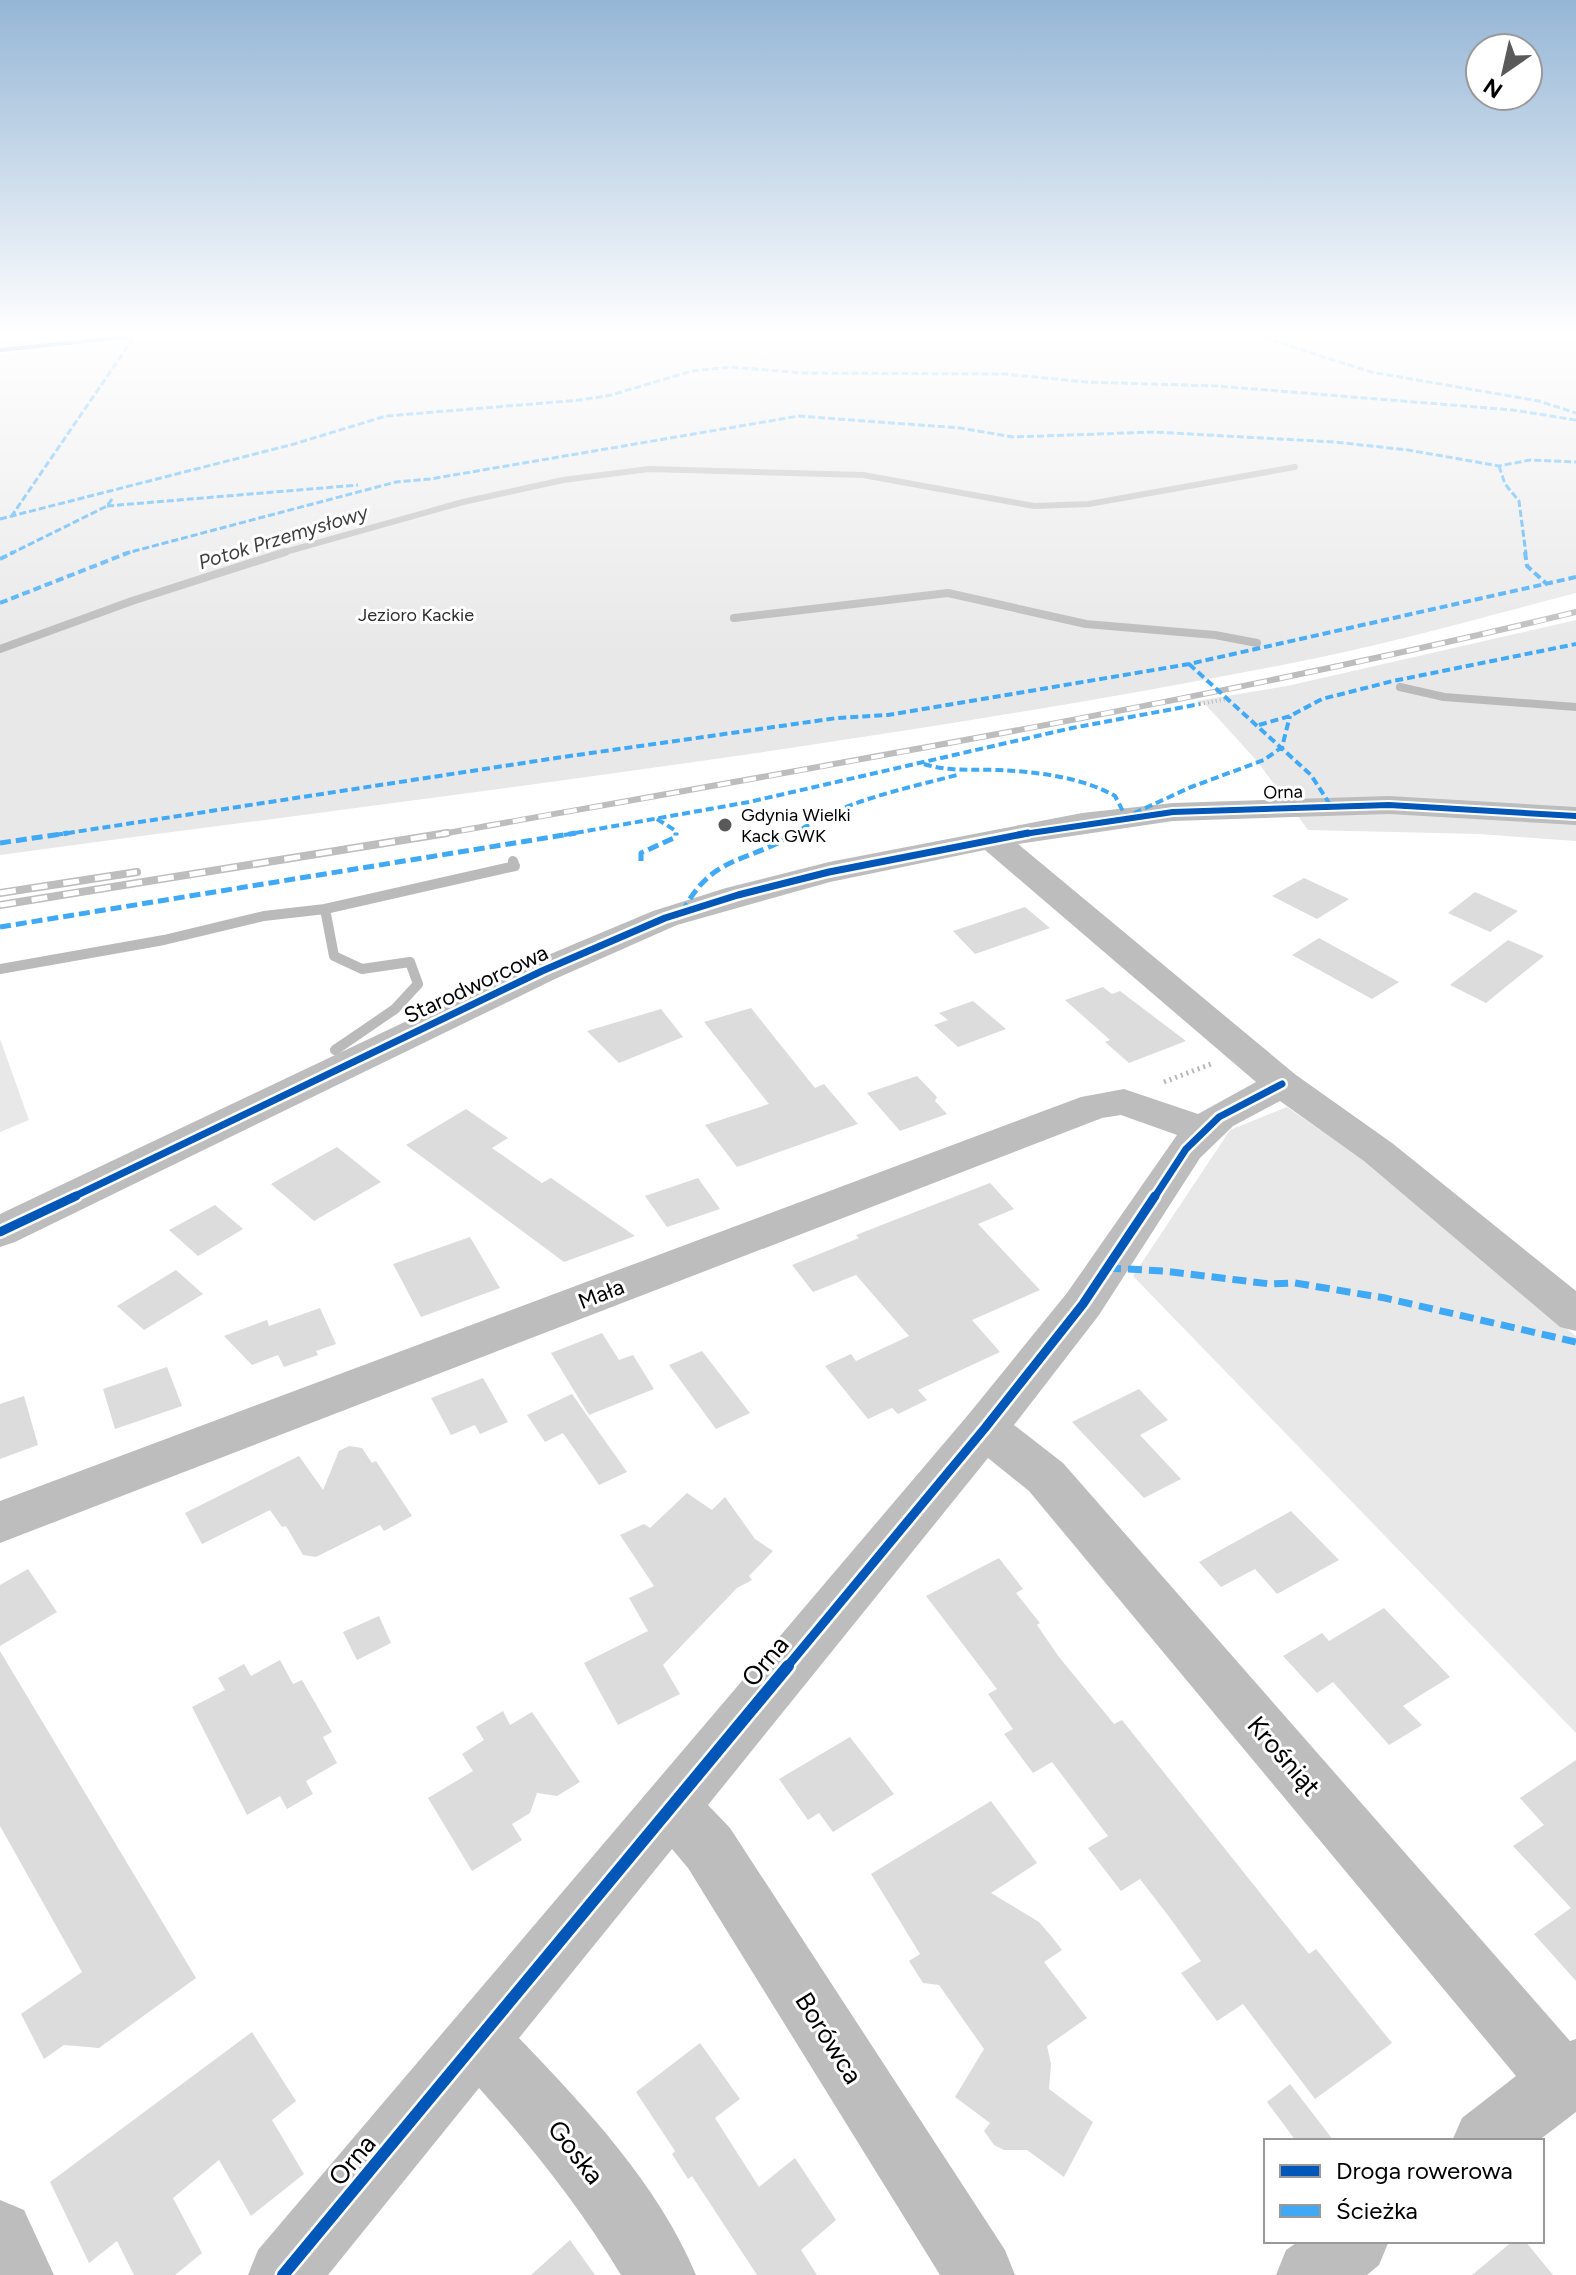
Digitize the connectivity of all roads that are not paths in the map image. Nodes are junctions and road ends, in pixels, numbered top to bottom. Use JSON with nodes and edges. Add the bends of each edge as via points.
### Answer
{"nodes":[{"id":1,"x":1576,"y":816,"type":"edge"},
{"id":2,"x":992,"y":839,"type":"junction"},
{"id":3,"x":1282,"y":1084,"type":"junction"},
{"id":4,"x":1203,"y":1130,"type":"junction"},
{"id":5,"x":0,"y":1232,"type":"edge"},
{"id":6,"x":1576,"y":1315,"type":"edge"},
{"id":7,"x":985,"y":1428,"type":"junction"},
{"id":8,"x":0,"y":1522,"type":"edge"},
{"id":9,"x":670,"y":1806,"type":"junction"},
{"id":10,"x":478,"y":2040,"type":"junction"},
{"id":11,"x":1569,"y":2076,"type":"edge"},
{"id":12,"x":1488,"y":2139,"type":"edge"},
{"id":13,"x":0,"y":2234,"type":"edge"},
{"id":14,"x":1352,"y":2243,"type":"edge"},
{"id":15,"x":19,"y":2275,"type":"edge"},
{"id":16,"x":283,"y":2275,"type":"edge"},
{"id":17,"x":661,"y":2275,"type":"edge"},
{"id":18,"x":980,"y":2275,"type":"edge"},
{"id":19,"x":1312,"y":2275,"type":"edge"}],
"edges":[{"from":1,"to":2,"type":"street","name":"Orna","via":[[1389,805],[1173,812]]},
{"from":2,"to":3,"type":"street"},
{"from":2,"to":5,"type":"street","name":"Starodworcowa","via":[[829,872],[665,918],[542,971]]},
{"from":3,"to":4,"type":"street","name":"Orna"},
{"from":3,"to":6,"type":"street","via":[[1378,1152]]},
{"from":4,"to":7,"type":"street","name":"Orna","via":[[1083,1304]]},
{"from":4,"to":8,"type":"street","name":"Mała","via":[[1124,1102],[1095,1106]]},
{"from":7,"to":9,"type":"street","name":"Orna"},
{"from":7,"to":11,"type":"street","name":"Krośniąt","via":[[1046,1477]]},
{"from":9,"to":10,"type":"street","name":"Orna"},
{"from":9,"to":18,"type":"street","name":"Borówca","via":[[709,1848]]},
{"from":10,"to":16,"type":"street","name":"Orna"},
{"from":10,"to":17,"type":"street","name":"Goska","via":[[554,2122],[615,2201]]},
{"from":11,"to":12,"type":"street"},
{"from":13,"to":15,"type":"street"},
{"from":14,"to":19,"type":"street"}]}
